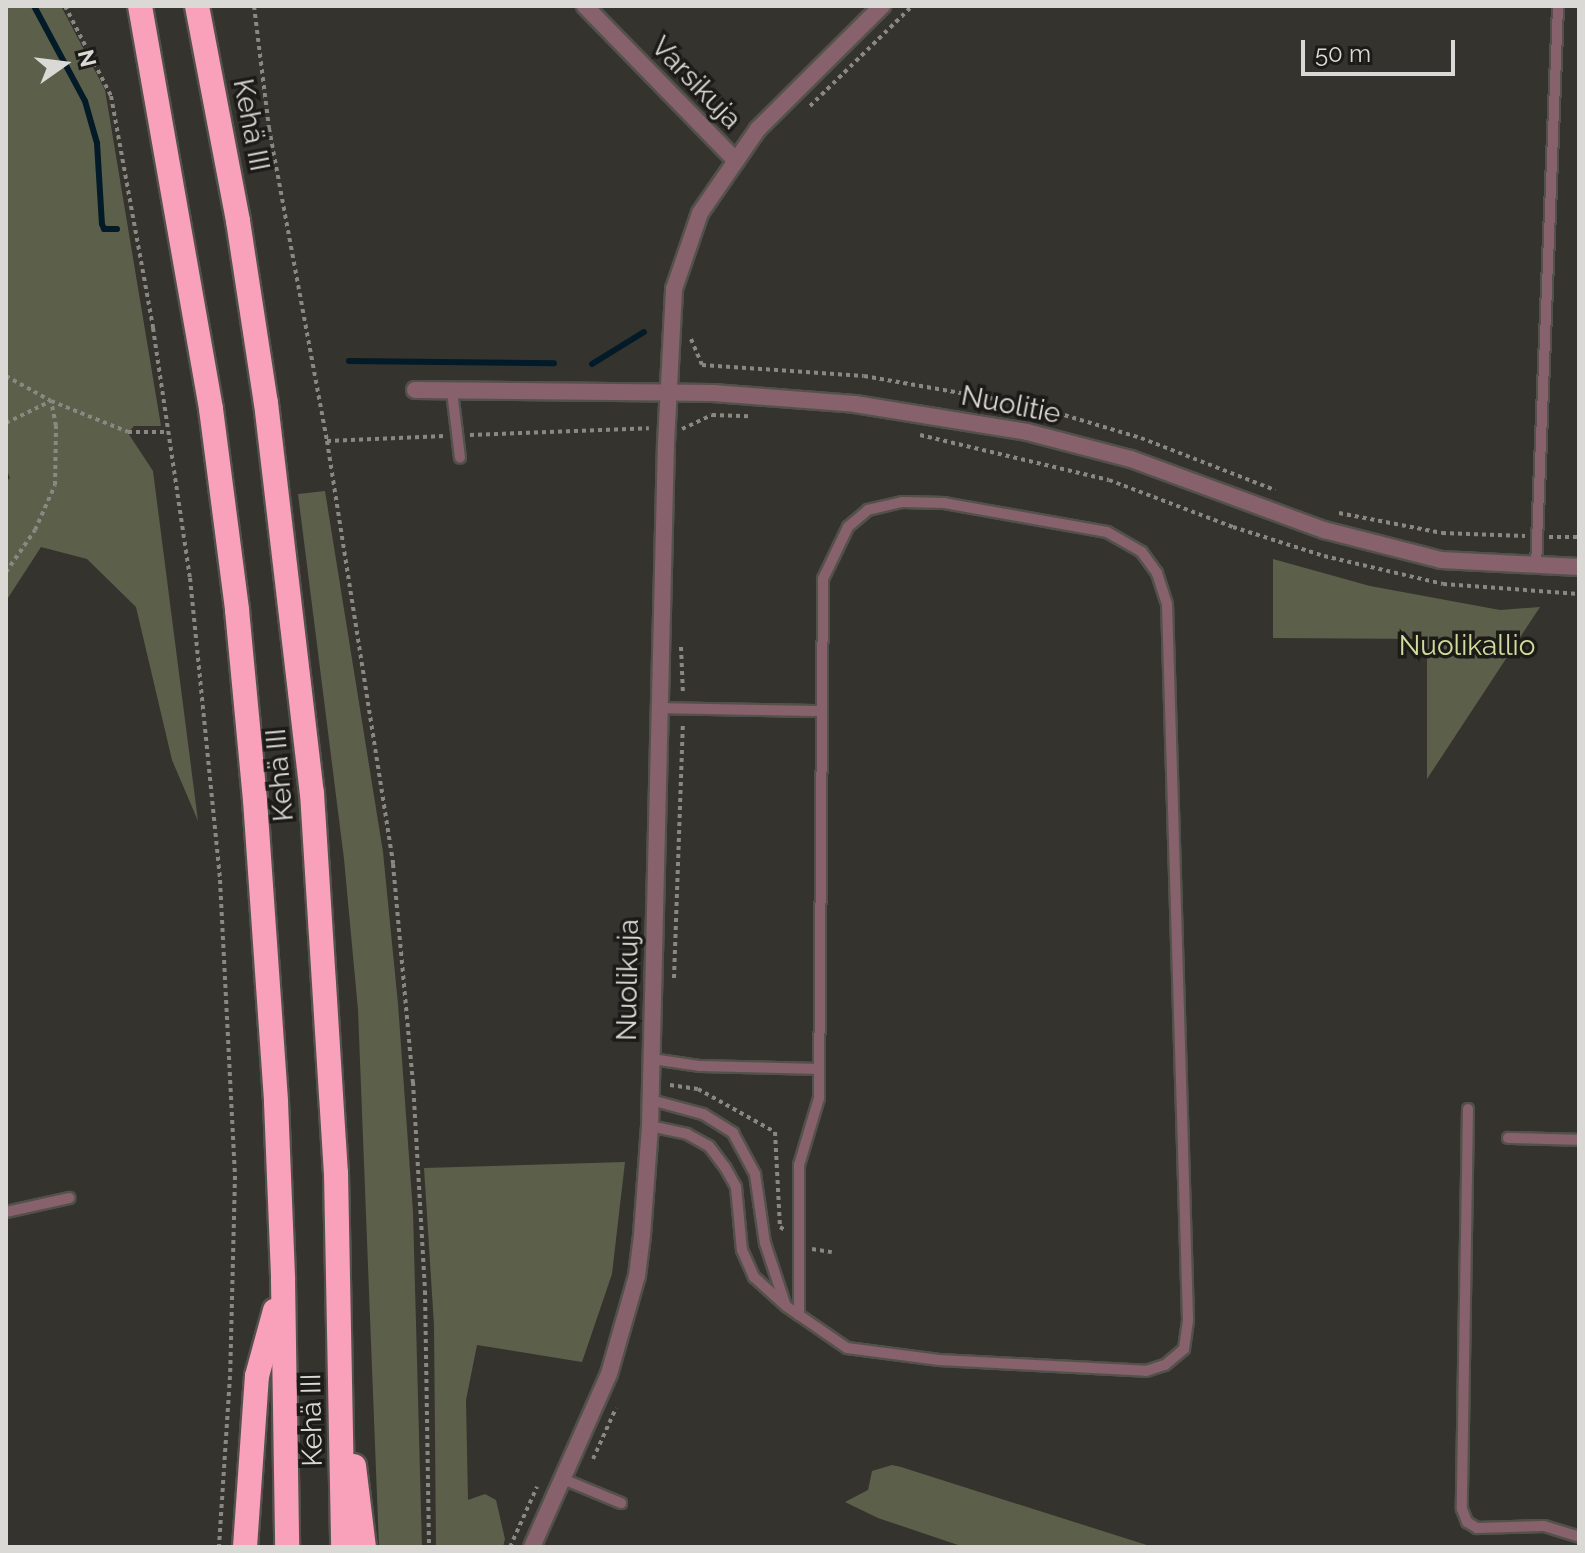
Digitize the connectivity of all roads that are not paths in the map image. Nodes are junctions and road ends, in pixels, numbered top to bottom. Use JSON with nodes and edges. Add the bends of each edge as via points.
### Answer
{"nodes":[{"id":1,"x":140,"y":6,"type":"edge"},
{"id":2,"x":197,"y":6,"type":"edge"},
{"id":3,"x":585,"y":6,"type":"edge"},
{"id":4,"x":882,"y":6,"type":"edge"},
{"id":5,"x":1558,"y":6,"type":"edge"},
{"id":6,"x":736,"y":161,"type":"junction"},
{"id":7,"x":415,"y":390,"type":"dead end"},
{"id":8,"x":452,"y":391,"type":"junction"},
{"id":9,"x":668,"y":392,"type":"junction"},
{"id":10,"x":460,"y":458,"type":"dead end"},
{"id":11,"x":1536,"y":567,"type":"junction"},
{"id":12,"x":1579,"y":567,"type":"edge"},
{"id":13,"x":660,"y":708,"type":"junction"},
{"id":14,"x":822,"y":711,"type":"junction"},
{"id":15,"x":652,"y":1059,"type":"junction"},
{"id":16,"x":819,"y":1069,"type":"junction"},
{"id":17,"x":651,"y":1100,"type":"junction"},
{"id":18,"x":1468,"y":1109,"type":"dead end"},
{"id":19,"x":650,"y":1126,"type":"junction"},
{"id":20,"x":1508,"y":1138,"type":"dead end"},
{"id":21,"x":1579,"y":1140,"type":"edge"},
{"id":22,"x":69,"y":1198,"type":"dead end"},
{"id":23,"x":6,"y":1212,"type":"edge"},
{"id":24,"x":283,"y":1280,"type":"junction"},
{"id":25,"x":786,"y":1306,"type":"junction"},
{"id":26,"x":799,"y":1315,"type":"junction"},
{"id":27,"x":342,"y":1385,"type":"junction"},
{"id":28,"x":563,"y":1479,"type":"junction"},
{"id":29,"x":621,"y":1503,"type":"dead end"},
{"id":30,"x":1579,"y":1537,"type":"edge"},
{"id":31,"x":245,"y":1547,"type":"edge"},
{"id":32,"x":287,"y":1547,"type":"edge"},
{"id":33,"x":343,"y":1547,"type":"edge"},
{"id":34,"x":364,"y":1547,"type":"edge"},
{"id":35,"x":532,"y":1547,"type":"edge"}],
"edges":[{"from":1,"to":24,"type":"highway","name":"Kehä III","via":[[208,394],[237,610],[268,959]]},
{"from":2,"to":27,"type":"highway","name":"Kehä III","via":[[264,388],[301,688],[323,937]]},
{"from":3,"to":6,"type":"street","name":"Varsikuja"},
{"from":4,"to":6,"type":"street","name":"Nuolikuja","via":[[758,129]]},
{"from":5,"to":11,"type":"lane"},
{"from":6,"to":9,"type":"street","name":"Nuolikuja","via":[[700,213],[674,289]]},
{"from":7,"to":8,"type":"street","name":"Nuolitie"},
{"from":8,"to":9,"type":"street","name":"Nuolitie"},
{"from":8,"to":10,"type":"lane"},
{"from":9,"to":11,"type":"street","name":"Nuolitie","via":[[855,404],[1027,432],[1131,459],[1324,530],[1441,560]]},
{"from":9,"to":13,"type":"street","name":"Nuolikuja"},
{"from":11,"to":12,"type":"street","name":"Nuolitie"},
{"from":13,"to":14,"type":"lane"},
{"from":13,"to":15,"type":"street","name":"Nuolikuja"},
{"from":14,"to":16,"type":"lane"},
{"from":14,"to":26,"type":"lane","via":[[823,579],[848,527],[868,510],[902,502],[945,503],[1107,532],[1142,552],[1157,573],[1167,604],[1188,1319],[1184,1349],[1165,1365],[1146,1371],[939,1360],[847,1348]]},
{"from":15,"to":16,"type":"lane","via":[[700,1066]]},
{"from":15,"to":17,"type":"street","name":"Nuolikuja"},
{"from":16,"to":26,"type":"lane","via":[[819,1098],[799,1165]]},
{"from":17,"to":19,"type":"street","name":"Nuolikuja"},
{"from":17,"to":25,"type":"lane","via":[[703,1114],[733,1133],[755,1174],[765,1243]]},
{"from":18,"to":30,"type":"lane","via":[[1462,1509],[1467,1522],[1477,1528],[1544,1526]]},
{"from":19,"to":25,"type":"lane","via":[[687,1134],[709,1146],[725,1167],[736,1187],[742,1250],[754,1277]]},
{"from":19,"to":28,"type":"street","name":"Nuolikuja","via":[[639,1262],[623,1331],[595,1411]]},
{"from":20,"to":21,"type":"lane"},
{"from":22,"to":23,"type":"lane"},
{"from":24,"to":31,"type":"highway","via":[[257,1376]]},
{"from":24,"to":32,"type":"highway","name":"Kehä III"},
{"from":25,"to":26,"type":"lane"},
{"from":27,"to":33,"type":"highway","name":"Kehä III"},
{"from":27,"to":34,"type":"highway"},
{"from":28,"to":29,"type":"lane"},
{"from":28,"to":35,"type":"street","name":"Nuolikuja"}]}
